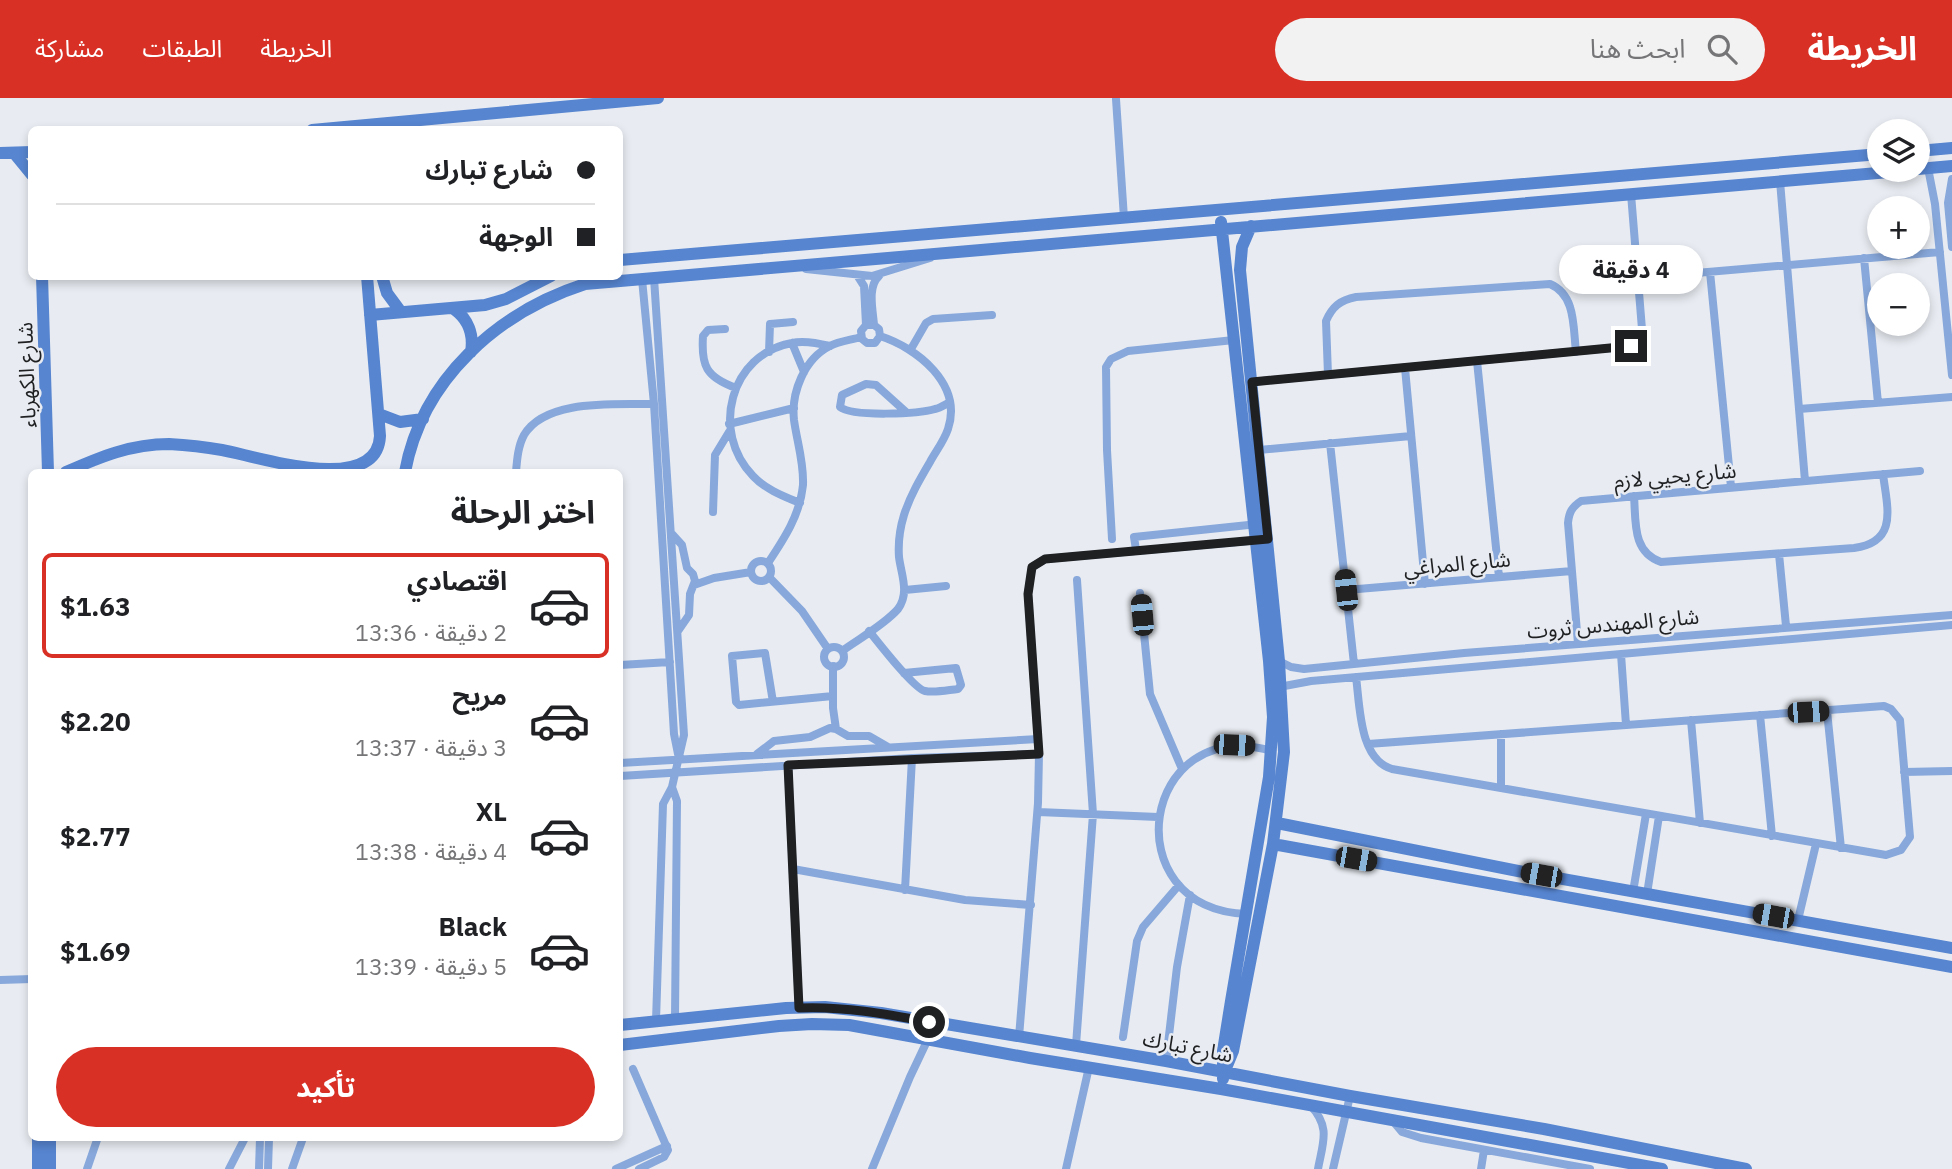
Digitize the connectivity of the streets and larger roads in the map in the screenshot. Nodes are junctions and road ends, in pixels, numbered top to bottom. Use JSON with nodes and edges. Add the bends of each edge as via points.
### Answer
{"nodes":[{"id":1,"x":657,"y":98,"type":"edge"},
{"id":2,"x":1116,"y":99,"type":"edge"},
{"id":3,"x":406,"y":120,"type":"junction"},
{"id":4,"x":349,"y":126,"type":"edge"},
{"id":5,"x":398,"y":126,"type":"edge"},
{"id":6,"x":1952,"y":148,"type":"edge"},
{"id":7,"x":1930,"y":150,"type":"edge"},
{"id":8,"x":28,"y":152,"type":"edge"},
{"id":9,"x":0,"y":153,"type":"edge"},
{"id":10,"x":14,"y":153,"type":"junction"},
{"id":11,"x":1867,"y":155,"type":"edge"},
{"id":12,"x":1952,"y":166,"type":"edge"},
{"id":13,"x":1930,"y":168,"type":"edge"},
{"id":14,"x":28,"y":170,"type":"edge"},
{"id":15,"x":1867,"y":174,"type":"edge"},
{"id":16,"x":1952,"y":179,"type":"edge"},
{"id":17,"x":1780,"y":181,"type":"junction"},
{"id":18,"x":1926,"y":182,"type":"edge"},
{"id":19,"x":1410,"y":193,"type":"junction"},
{"id":20,"x":1631,"y":194,"type":"junction"},
{"id":21,"x":1948,"y":203,"type":"junction"},
{"id":22,"x":1935,"y":204,"type":"junction"},
{"id":23,"x":1219,"y":211,"type":"junction"},
{"id":24,"x":1412,"y":214,"type":"junction"},
{"id":25,"x":1124,"y":218,"type":"junction"},
{"id":26,"x":1037,"y":225,"type":"junction"},
{"id":27,"x":1251,"y":226,"type":"junction"},
{"id":28,"x":1222,"y":229,"type":"junction"},
{"id":29,"x":1040,"y":246,"type":"junction"},
{"id":30,"x":1952,"y":247,"type":"edge"},
{"id":31,"x":945,"y":253,"type":"junction"},
{"id":32,"x":1940,"y":253,"type":"junction"},
{"id":33,"x":1864,"y":258,"type":"junction"},
{"id":34,"x":623,"y":260,"type":"edge"},
{"id":35,"x":790,"y":265,"type":"junction"},
{"id":36,"x":1786,"y":265,"type":"junction"},
{"id":37,"x":1710,"y":272,"type":"junction"},
{"id":38,"x":856,"y":275,"type":"junction"},
{"id":39,"x":880,"y":275,"type":"junction"},
{"id":40,"x":648,"y":278,"type":"junction"},
{"id":41,"x":1638,"y":278,"type":"junction"},
{"id":42,"x":43,"y":280,"type":"edge"},
{"id":43,"x":368,"y":280,"type":"edge"},
{"id":44,"x":383,"y":280,"type":"edge"},
{"id":45,"x":543,"y":280,"type":"edge"},
{"id":46,"x":522,"y":291,"type":"junction"},
{"id":47,"x":531,"y":306,"type":"junction"},
{"id":48,"x":454,"y":309,"type":"junction"},
{"id":49,"x":401,"y":312,"type":"junction"},
{"id":50,"x":370,"y":315,"type":"junction"},
{"id":51,"x":992,"y":315,"type":"dead end"},
{"id":52,"x":793,"y":322,"type":"dead end"},
{"id":53,"x":870,"y":325,"type":"junction"},
{"id":54,"x":725,"y":329,"type":"dead end"},
{"id":55,"x":880,"y":336,"type":"junction"},
{"id":56,"x":861,"y":337,"type":"junction"},
{"id":57,"x":1234,"y":340,"type":"junction"},
{"id":58,"x":792,"y":343,"type":"junction"},
{"id":59,"x":830,"y":346,"type":"junction"},
{"id":60,"x":911,"y":349,"type":"junction"},
{"id":61,"x":471,"y":352,"type":"junction"},
{"id":62,"x":769,"y":352,"type":"junction"},
{"id":63,"x":1576,"y":352,"type":"junction"},
{"id":64,"x":1476,"y":361,"type":"junction"},
{"id":65,"x":1405,"y":368,"type":"junction"},
{"id":66,"x":660,"y":371,"type":"junction"},
{"id":67,"x":650,"y":372,"type":"junction"},
{"id":68,"x":804,"y":372,"type":"junction"},
{"id":69,"x":1328,"y":375,"type":"junction"},
{"id":70,"x":1952,"y":375,"type":"edge"},
{"id":71,"x":1252,"y":382,"type":"junction"},
{"id":72,"x":736,"y":388,"type":"junction"},
{"id":73,"x":1952,"y":397,"type":"edge"},
{"id":74,"x":950,"y":402,"type":"junction"},
{"id":75,"x":1878,"y":403,"type":"junction"},
{"id":76,"x":654,"y":404,"type":"junction"},
{"id":77,"x":794,"y":408,"type":"junction"},
{"id":78,"x":1799,"y":409,"type":"junction"},
{"id":79,"x":906,"y":412,"type":"junction"},
{"id":80,"x":379,"y":414,"type":"junction"},
{"id":81,"x":423,"y":419,"type":"junction"},
{"id":82,"x":729,"y":428,"type":"junction"},
{"id":83,"x":1411,"y":436,"type":"junction"},
{"id":84,"x":1330,"y":443,"type":"junction"},
{"id":85,"x":1259,"y":450,"type":"junction"},
{"id":86,"x":48,"y":469,"type":"edge"},
{"id":87,"x":73,"y":469,"type":"edge"},
{"id":88,"x":322,"y":469,"type":"edge"},
{"id":89,"x":351,"y":469,"type":"edge"},
{"id":90,"x":406,"y":469,"type":"edge"},
{"id":91,"x":516,"y":469,"type":"edge"},
{"id":92,"x":1920,"y":471,"type":"dead end"},
{"id":93,"x":1883,"y":474,"type":"junction"},
{"id":94,"x":1805,"y":481,"type":"junction"},
{"id":95,"x":1731,"y":487,"type":"junction"},
{"id":96,"x":1634,"y":496,"type":"junction"},
{"id":97,"x":800,"y":503,"type":"junction"},
{"id":98,"x":713,"y":512,"type":"dead end"},
{"id":99,"x":1260,"y":524,"type":"junction"},
{"id":100,"x":672,"y":534,"type":"junction"},
{"id":101,"x":1112,"y":539,"type":"dead end"},
{"id":102,"x":1261,"y":540,"type":"junction"},
{"id":103,"x":1136,"y":550,"type":"junction"},
{"id":104,"x":1779,"y":554,"type":"junction"},
{"id":105,"x":768,"y":563,"type":"junction"},
{"id":106,"x":1572,"y":571,"type":"junction"},
{"id":107,"x":751,"y":572,"type":"junction"},
{"id":108,"x":693,"y":574,"type":"junction"},
{"id":109,"x":1499,"y":577,"type":"junction"},
{"id":110,"x":714,"y":578,"type":"junction"},
{"id":111,"x":769,"y":578,"type":"junction"},
{"id":112,"x":1077,"y":580,"type":"dead end"},
{"id":113,"x":1425,"y":584,"type":"junction"},
{"id":114,"x":694,"y":585,"type":"junction"},
{"id":115,"x":946,"y":586,"type":"dead end"},
{"id":116,"x":905,"y":590,"type":"junction"},
{"id":117,"x":1346,"y":590,"type":"junction"},
{"id":118,"x":1140,"y":593,"type":"dead end"},
{"id":119,"x":1952,"y":615,"type":"edge"},
{"id":120,"x":1952,"y":625,"type":"edge"},
{"id":121,"x":1786,"y":626,"type":"junction"},
{"id":122,"x":678,"y":631,"type":"junction"},
{"id":123,"x":869,"y":631,"type":"junction"},
{"id":124,"x":1596,"y":642,"type":"junction"},
{"id":125,"x":1577,"y":643,"type":"junction"},
{"id":126,"x":828,"y":649,"type":"junction"},
{"id":127,"x":842,"y":651,"type":"junction"},
{"id":128,"x":1621,"y":654,"type":"junction"},
{"id":129,"x":1597,"y":656,"type":"junction"},
{"id":130,"x":1279,"y":661,"type":"junction"},
{"id":131,"x":670,"y":662,"type":"junction"},
{"id":132,"x":1354,"y":664,"type":"junction"},
{"id":133,"x":623,"y":665,"type":"edge"},
{"id":134,"x":833,"y":666,"type":"junction"},
{"id":135,"x":1304,"y":670,"type":"junction"},
{"id":136,"x":904,"y":673,"type":"junction"},
{"id":137,"x":1356,"y":677,"type":"junction"},
{"id":138,"x":1305,"y":682,"type":"junction"},
{"id":139,"x":1276,"y":688,"type":"junction"},
{"id":140,"x":833,"y":696,"type":"junction"},
{"id":141,"x":773,"y":702,"type":"junction"},
{"id":142,"x":833,"y":708,"type":"junction"},
{"id":143,"x":1827,"y":711,"type":"junction"},
{"id":144,"x":1760,"y":715,"type":"junction"},
{"id":145,"x":1691,"y":720,"type":"junction"},
{"id":146,"x":1626,"y":724,"type":"junction"},
{"id":147,"x":836,"y":729,"type":"junction"},
{"id":148,"x":824,"y":730,"type":"junction"},
{"id":149,"x":1501,"y":734,"type":"junction"},
{"id":150,"x":1038,"y":739,"type":"junction"},
{"id":151,"x":1368,"y":744,"type":"junction"},
{"id":152,"x":888,"y":747,"type":"junction"},
{"id":153,"x":808,"y":751,"type":"junction"},
{"id":154,"x":1272,"y":751,"type":"junction"},
{"id":155,"x":757,"y":754,"type":"junction"},
{"id":156,"x":1039,"y":754,"type":"junction"},
{"id":157,"x":912,"y":758,"type":"junction"},
{"id":158,"x":678,"y":759,"type":"junction"},
{"id":159,"x":623,"y":762,"type":"edge"},
{"id":160,"x":809,"y":764,"type":"junction"},
{"id":161,"x":788,"y":765,"type":"junction"},
{"id":162,"x":1182,"y":769,"type":"junction"},
{"id":163,"x":1952,"y":771,"type":"edge"},
{"id":164,"x":1904,"y":772,"type":"junction"},
{"id":165,"x":674,"y":774,"type":"junction"},
{"id":166,"x":623,"y":776,"type":"edge"},
{"id":167,"x":672,"y":787,"type":"junction"},
{"id":168,"x":1501,"y":787,"type":"junction"},
{"id":169,"x":1038,"y":812,"type":"junction"},
{"id":170,"x":1093,"y":814,"type":"junction"},
{"id":171,"x":1646,"y":814,"type":"junction"},
{"id":172,"x":1659,"y":816,"type":"junction"},
{"id":173,"x":1158,"y":817,"type":"junction"},
{"id":174,"x":1277,"y":823,"type":"junction"},
{"id":175,"x":1700,"y":823,"type":"junction"},
{"id":176,"x":1025,"y":826,"type":"dead end"},
{"id":177,"x":1036,"y":827,"type":"junction"},
{"id":178,"x":1772,"y":836,"type":"junction"},
{"id":179,"x":1273,"y":844,"type":"junction"},
{"id":180,"x":1816,"y":844,"type":"junction"},
{"id":181,"x":1841,"y":848,"type":"junction"},
{"id":182,"x":793,"y":869,"type":"junction"},
{"id":183,"x":662,"y":873,"type":"junction"},
{"id":184,"x":676,"y":873,"type":"junction"},
{"id":185,"x":1179,"y":885,"type":"junction"},
{"id":186,"x":905,"y":890,"type":"junction"},
{"id":187,"x":1633,"y":892,"type":"junction"},
{"id":188,"x":1647,"y":894,"type":"junction"},
{"id":189,"x":1189,"y":895,"type":"junction"},
{"id":190,"x":1031,"y":905,"type":"junction"},
{"id":191,"x":1748,"y":912,"type":"junction"},
{"id":192,"x":1247,"y":914,"type":"junction"},
{"id":193,"x":1798,"y":920,"type":"junction"},
{"id":194,"x":1744,"y":930,"type":"junction"},
{"id":195,"x":1952,"y":948,"type":"edge"},
{"id":196,"x":1952,"y":967,"type":"edge"},
{"id":197,"x":28,"y":979,"type":"edge"},
{"id":198,"x":0,"y":980,"type":"edge"},
{"id":199,"x":799,"y":1008,"type":"junction"},
{"id":200,"x":769,"y":1010,"type":"junction"},
{"id":201,"x":692,"y":1016,"type":"junction"},
{"id":202,"x":676,"y":1018,"type":"junction"},
{"id":203,"x":656,"y":1021,"type":"junction"},
{"id":204,"x":623,"y":1025,"type":"edge"},
{"id":205,"x":769,"y":1027,"type":"junction"},
{"id":206,"x":694,"y":1036,"type":"junction"},
{"id":207,"x":1019,"y":1037,"type":"junction"},
{"id":208,"x":1123,"y":1037,"type":"dead end"},
{"id":209,"x":929,"y":1039,"type":"junction"},
{"id":210,"x":623,"y":1045,"type":"edge"},
{"id":211,"x":1076,"y":1045,"type":"junction"},
{"id":212,"x":1120,"y":1053,"type":"junction"},
{"id":213,"x":1166,"y":1061,"type":"junction"},
{"id":214,"x":1089,"y":1067,"type":"junction"},
{"id":215,"x":633,"y":1069,"type":"dead end"},
{"id":216,"x":1117,"y":1071,"type":"junction"},
{"id":217,"x":1224,"y":1073,"type":"junction"},
{"id":218,"x":1221,"y":1089,"type":"junction"},
{"id":219,"x":1350,"y":1096,"type":"junction"},
{"id":220,"x":1310,"y":1105,"type":"junction"},
{"id":221,"x":1346,"y":1113,"type":"junction"},
{"id":222,"x":1392,"y":1120,"type":"junction"},
{"id":223,"x":38,"y":1141,"type":"edge"},
{"id":224,"x":50,"y":1141,"type":"edge"},
{"id":225,"x":97,"y":1141,"type":"edge"},
{"id":226,"x":243,"y":1141,"type":"edge"},
{"id":227,"x":260,"y":1141,"type":"edge"},
{"id":228,"x":270,"y":1141,"type":"edge"},
{"id":229,"x":302,"y":1141,"type":"edge"},
{"id":230,"x":667,"y":1146,"type":"junction"},
{"id":231,"x":1484,"y":1150,"type":"junction"},
{"id":232,"x":38,"y":1169,"type":"edge"},
{"id":233,"x":50,"y":1169,"type":"edge"},
{"id":234,"x":87,"y":1169,"type":"edge"},
{"id":235,"x":229,"y":1169,"type":"edge"},
{"id":236,"x":258,"y":1169,"type":"edge"},
{"id":237,"x":268,"y":1169,"type":"edge"},
{"id":238,"x":292,"y":1169,"type":"edge"},
{"id":239,"x":616,"y":1169,"type":"edge"},
{"id":240,"x":639,"y":1169,"type":"edge"},
{"id":241,"x":872,"y":1169,"type":"edge"},
{"id":242,"x":1066,"y":1169,"type":"edge"},
{"id":243,"x":1318,"y":1169,"type":"edge"},
{"id":244,"x":1333,"y":1169,"type":"edge"},
{"id":245,"x":1481,"y":1169,"type":"edge"},
{"id":246,"x":1590,"y":1169,"type":"edge"},
{"id":247,"x":1662,"y":1169,"type":"edge"},
{"id":248,"x":1745,"y":1169,"type":"edge"}],
"edges":[{"from":1,"to":3,"type":"street"},
{"from":2,"to":25,"type":"street"},
{"from":3,"to":4,"type":"street"},
{"from":3,"to":5,"type":"street"},
{"from":6,"to":7,"type":"street"},
{"from":8,"to":10,"type":"street"},
{"from":9,"to":10,"type":"street"},
{"from":10,"to":14,"type":"street"},
{"from":11,"to":19,"type":"street"},
{"from":12,"to":13,"type":"street"},
{"from":15,"to":17,"type":"street"},
{"from":16,"to":21,"type":"street"},
{"from":17,"to":20,"type":"street"},
{"from":17,"to":36,"type":"street"},
{"from":18,"to":22,"type":"street"},
{"from":19,"to":23,"type":"street"},
{"from":19,"to":24,"type":"street"},
{"from":20,"to":24,"type":"street"},
{"from":20,"to":41,"type":"street"},
{"from":21,"to":22,"type":"street"},
{"from":21,"to":30,"type":"street"},
{"from":22,"to":32,"type":"street"},
{"from":23,"to":25,"type":"street"},
{"from":23,"to":28,"type":"street"},
{"from":24,"to":27,"type":"street"},
{"from":25,"to":26,"type":"street"},
{"from":26,"to":29,"type":"street"},
{"from":26,"to":34,"type":"street"},
{"from":27,"to":28,"type":"street"},
{"from":27,"to":71,"type":"street","via":[[1242,247],[1240,270]]},
{"from":28,"to":29,"type":"street"},
{"from":28,"to":57,"type":"street"},
{"from":29,"to":31,"type":"street"},
{"from":31,"to":35,"type":"street"},
{"from":31,"to":39,"type":"street"},
{"from":32,"to":33,"type":"street"},
{"from":32,"to":70,"type":"street"},
{"from":33,"to":36,"type":"street"},
{"from":33,"to":75,"type":"street"},
{"from":35,"to":38,"type":"street"},
{"from":35,"to":40,"type":"street"},
{"from":36,"to":37,"type":"street"},
{"from":36,"to":78,"type":"street"},
{"from":37,"to":41,"type":"street"},
{"from":37,"to":95,"type":"street"},
{"from":38,"to":39,"type":"street"},
{"from":38,"to":53,"type":"street","via":[[864,286]]},
{"from":39,"to":53,"type":"street","via":[[873,285]]},
{"from":40,"to":47,"type":"street","via":[[585,284]]},
{"from":40,"to":66,"type":"street"},
{"from":40,"to":67,"type":"street"},
{"from":41,"to":63,"type":"street","via":[[1642,329],[1637,342],[1624,348]]},
{"from":42,"to":86,"type":"street","name":"شارع الكهرباء"},
{"from":43,"to":50,"type":"street"},
{"from":44,"to":49,"type":"street"},
{"from":45,"to":46,"type":"street"},
{"from":46,"to":47,"type":"street"},
{"from":46,"to":48,"type":"street","via":[[497,302]]},
{"from":47,"to":61,"type":"street"},
{"from":48,"to":49,"type":"street"},
{"from":48,"to":61,"type":"street","via":[[469,327]]},
{"from":49,"to":50,"type":"street"},
{"from":50,"to":80,"type":"street"},
{"from":51,"to":60,"type":"street","via":[[933,319]]},
{"from":52,"to":62,"type":"street","via":[[769,324]]},
{"from":53,"to":55,"type":"street"},
{"from":53,"to":56,"type":"street","via":[[862,329]]},
{"from":54,"to":72,"type":"street","via":[[708,330],[703,335],[703,363],[713,376]]},
{"from":55,"to":56,"type":"street","via":[[869,344]]},
{"from":55,"to":60,"type":"street"},
{"from":56,"to":59,"type":"street"},
{"from":57,"to":99,"type":"street"},
{"from":57,"to":101,"type":"street","via":[[1128,351],[1105,367]]},
{"from":58,"to":59,"type":"street"},
{"from":58,"to":62,"type":"street"},
{"from":58,"to":68,"type":"street"},
{"from":59,"to":68,"type":"street"},
{"from":60,"to":74,"type":"street","via":[[936,373]]},
{"from":61,"to":81,"type":"street"},
{"from":62,"to":72,"type":"street","via":[[749,368]]},
{"from":63,"to":64,"type":"street"},
{"from":63,"to":69,"type":"street","via":[[1567,297],[1549,284],[1356,298],[1340,302],[1326,321]]},
{"from":64,"to":65,"type":"street"},
{"from":64,"to":109,"type":"street"},
{"from":65,"to":69,"type":"street"},
{"from":65,"to":83,"type":"street"},
{"from":66,"to":67,"type":"street"},
{"from":66,"to":100,"type":"street"},
{"from":67,"to":76,"type":"street"},
{"from":68,"to":77,"type":"street"},
{"from":69,"to":71,"type":"street"},
{"from":71,"to":85,"type":"street"},
{"from":72,"to":82,"type":"street"},
{"from":73,"to":75,"type":"street"},
{"from":74,"to":79,"type":"street","via":[[936,409]]},
{"from":74,"to":116,"type":"street","via":[[948,431],[912,494],[901,529],[899,557]]},
{"from":75,"to":78,"type":"street"},
{"from":76,"to":91,"type":"street","via":[[569,408],[548,415],[525,433]]},
{"from":76,"to":131,"type":"street"},
{"from":77,"to":82,"type":"street"},
{"from":77,"to":97,"type":"street","via":[[803,470]]},
{"from":78,"to":94,"type":"street"},
{"from":79,"to":79,"type":"street","via":[[847,412],[840,407],[840,399],[866,384],[876,385]]},
{"from":80,"to":81,"type":"street","via":[[400,422]]},
{"from":80,"to":89,"type":"street","via":[[380,443],[374,455]]},
{"from":81,"to":90,"type":"street"},
{"from":82,"to":97,"type":"street","via":[[742,462],[753,476]]},
{"from":82,"to":98,"type":"street","via":[[715,455]]},
{"from":83,"to":84,"type":"street"},
{"from":83,"to":113,"type":"street"},
{"from":84,"to":85,"type":"street"},
{"from":84,"to":117,"type":"street"},
{"from":85,"to":99,"type":"street"},
{"from":87,"to":88,"type":"street","via":[[113,452],[168,444]]},
{"from":92,"to":93,"type":"street","name":"شارع يحيي لازم"},
{"from":93,"to":94,"type":"street","name":"شارع يحيي لازم"},
{"from":93,"to":104,"type":"street","via":[[1888,521],[1873,544]]},
{"from":94,"to":95,"type":"street","name":"شارع يحيي لازم"},
{"from":95,"to":96,"type":"street","name":"شارع يحيي لازم"},
{"from":96,"to":104,"type":"street","via":[[1639,544],[1651,559],[1671,562]]},
{"from":96,"to":106,"type":"street","name":"شارع يحيي لازم","via":[[1581,501],[1573,506],[1568,523]]},
{"from":97,"to":105,"type":"street"},
{"from":99,"to":102,"type":"street"},
{"from":99,"to":103,"type":"street","via":[[1135,537]]},
{"from":100,"to":108,"type":"street","via":[[682,545]]},
{"from":100,"to":122,"type":"street"},
{"from":102,"to":103,"type":"street"},
{"from":102,"to":130,"type":"street"},
{"from":102,"to":139,"type":"street"},
{"from":103,"to":150,"type":"street","via":[[1045,559],[1032,567],[1028,594]]},
{"from":104,"to":121,"type":"street"},
{"from":105,"to":107,"type":"street","via":[[757,561]]},
{"from":105,"to":111,"type":"street"},
{"from":106,"to":109,"type":"street","name":"شارع المراغي"},
{"from":106,"to":125,"type":"street","name":"شارع يحيي لازم"},
{"from":107,"to":110,"type":"street"},
{"from":107,"to":111,"type":"street","via":[[758,581]]},
{"from":108,"to":110,"type":"street"},
{"from":108,"to":114,"type":"street"},
{"from":109,"to":113,"type":"street","name":"شارع المراغي"},
{"from":110,"to":114,"type":"street"},
{"from":111,"to":126,"type":"street","via":[[802,611]]},
{"from":112,"to":170,"type":"street"},
{"from":113,"to":117,"type":"street","name":"شارع المراغي"},
{"from":114,"to":122,"type":"street","via":[[690,612]]},
{"from":115,"to":116,"type":"street"},
{"from":116,"to":123,"type":"street","via":[[898,608]]},
{"from":117,"to":132,"type":"street"},
{"from":118,"to":162,"type":"street","via":[[1150,694]]},
{"from":119,"to":121,"type":"street","name":"شارع المهندس ثروت"},
{"from":120,"to":128,"type":"street","name":"شارع المهندس ثروت"},
{"from":121,"to":124,"type":"street","name":"شارع المهندس ثروت"},
{"from":122,"to":158,"type":"street","via":[[684,735]]},
{"from":123,"to":127,"type":"street"},
{"from":123,"to":136,"type":"street"},
{"from":124,"to":125,"type":"street","name":"شارع المهندس ثروت"},
{"from":124,"to":129,"type":"street"},
{"from":125,"to":132,"type":"street","name":"شارع المهندس ثروت"},
{"from":126,"to":127,"type":"street"},
{"from":126,"to":134,"type":"street","via":[[825,659]]},
{"from":127,"to":134,"type":"street","via":[[842,663]]},
{"from":128,"to":129,"type":"street","name":"شارع المهندس ثروت"},
{"from":128,"to":146,"type":"street"},
{"from":129,"to":137,"type":"street","name":"شارع المهندس ثروت"},
{"from":130,"to":135,"type":"street","name":"شارع المهندس ثروت"},
{"from":130,"to":139,"type":"street"},
{"from":131,"to":133,"type":"street"},
{"from":131,"to":158,"type":"street"},
{"from":132,"to":135,"type":"street","name":"شارع المهندس ثروت"},
{"from":134,"to":140,"type":"street"},
{"from":135,"to":138,"type":"street"},
{"from":136,"to":136,"type":"street","via":[[923,691],[961,685],[956,668]]},
{"from":137,"to":138,"type":"street","name":"شارع المهندس ثروت"},
{"from":137,"to":151,"type":"street"},
{"from":138,"to":139,"type":"street","name":"شارع المهندس ثروت"},
{"from":139,"to":154,"type":"street"},
{"from":139,"to":174,"type":"street","via":[[1284,752]]},
{"from":140,"to":141,"type":"street"},
{"from":140,"to":142,"type":"street"},
{"from":141,"to":141,"type":"street","via":[[737,704],[732,656],[765,653]]},
{"from":142,"to":147,"type":"street"},
{"from":142,"to":148,"type":"street"},
{"from":143,"to":144,"type":"street"},
{"from":143,"to":164,"type":"street","via":[[1891,709],[1900,720]]},
{"from":143,"to":181,"type":"street"},
{"from":144,"to":145,"type":"street"},
{"from":144,"to":178,"type":"street"},
{"from":145,"to":146,"type":"street"},
{"from":145,"to":175,"type":"street"},
{"from":146,"to":149,"type":"street"},
{"from":147,"to":148,"type":"street"},
{"from":147,"to":152,"type":"street","via":[[843,735],[869,736]]},
{"from":148,"to":155,"type":"street","via":[[810,737],[774,741]]},
{"from":149,"to":151,"type":"street"},
{"from":149,"to":168,"type":"street"},
{"from":150,"to":152,"type":"street"},
{"from":150,"to":156,"type":"street"},
{"from":151,"to":168,"type":"street","via":[[1376,761],[1392,769]]},
{"from":152,"to":153,"type":"street"},
{"from":153,"to":155,"type":"street"},
{"from":153,"to":160,"type":"street"},
{"from":154,"to":162,"type":"street","via":[[1253,745],[1216,748]]},
{"from":154,"to":192,"type":"street"},
{"from":155,"to":158,"type":"street"},
{"from":156,"to":157,"type":"street"},
{"from":156,"to":169,"type":"street"},
{"from":157,"to":160,"type":"street"},
{"from":157,"to":186,"type":"street"},
{"from":158,"to":159,"type":"street"},
{"from":158,"to":165,"type":"street"},
{"from":160,"to":161,"type":"street"},
{"from":161,"to":165,"type":"street"},
{"from":161,"to":182,"type":"street"},
{"from":162,"to":173,"type":"street","via":[[1168,787]]},
{"from":163,"to":164,"type":"street"},
{"from":164,"to":181,"type":"street","via":[[1910,837],[1906,844],[1886,855]]},
{"from":165,"to":166,"type":"street"},
{"from":165,"to":167,"type":"street"},
{"from":167,"to":183,"type":"street","via":[[663,804]]},
{"from":167,"to":184,"type":"street","via":[[677,801]]},
{"from":168,"to":171,"type":"street"},
{"from":169,"to":170,"type":"street"},
{"from":169,"to":177,"type":"street"},
{"from":170,"to":173,"type":"street"},
{"from":170,"to":211,"type":"street"},
{"from":171,"to":172,"type":"street"},
{"from":171,"to":187,"type":"street"},
{"from":172,"to":175,"type":"street"},
{"from":172,"to":188,"type":"street"},
{"from":173,"to":185,"type":"street","via":[[1161,855]]},
{"from":174,"to":179,"type":"street"},
{"from":174,"to":187,"type":"street"},
{"from":175,"to":178,"type":"street"},
{"from":176,"to":177,"type":"street"},
{"from":177,"to":190,"type":"street"},
{"from":178,"to":180,"type":"street"},
{"from":179,"to":194,"type":"street"},
{"from":179,"to":217,"type":"street","via":[[1234,1051]]},
{"from":180,"to":181,"type":"street"},
{"from":180,"to":193,"type":"street"},
{"from":182,"to":186,"type":"street"},
{"from":182,"to":199,"type":"street"},
{"from":183,"to":184,"type":"street"},
{"from":183,"to":203,"type":"street"},
{"from":184,"to":202,"type":"street"},
{"from":185,"to":189,"type":"street"},
{"from":185,"to":208,"type":"street","via":[[1143,927],[1137,941]]},
{"from":186,"to":190,"type":"street"},
{"from":187,"to":188,"type":"street"},
{"from":188,"to":191,"type":"street"},
{"from":189,"to":192,"type":"street","via":[[1222,911]]},
{"from":189,"to":213,"type":"street"},
{"from":190,"to":207,"type":"street"},
{"from":191,"to":193,"type":"street"},
{"from":191,"to":194,"type":"street"},
{"from":192,"to":217,"type":"street","via":[[1223,1051]]},
{"from":193,"to":195,"type":"street"},
{"from":194,"to":196,"type":"street"},
{"from":197,"to":198,"type":"street"},
{"from":199,"to":200,"type":"street","name":"شارع تبارك"},
{"from":199,"to":207,"type":"street","name":"شارع تبارك","via":[[881,1013]]},
{"from":200,"to":201,"type":"street","name":"شارع تبارك"},
{"from":200,"to":205,"type":"street"},
{"from":201,"to":202,"type":"street","name":"شارع تبارك"},
{"from":201,"to":206,"type":"street"},
{"from":202,"to":203,"type":"street","name":"شارع تبارك"},
{"from":203,"to":204,"type":"street","name":"شارع تبارك"},
{"from":205,"to":206,"type":"street","name":"شارع تبارك"},
{"from":205,"to":209,"type":"street","name":"شارع تبارك","via":[[849,1026]]},
{"from":206,"to":210,"type":"street","name":"شارع تبارك"},
{"from":207,"to":211,"type":"street","name":"شارع تبارك"},
{"from":209,"to":214,"type":"street","name":"شارع تبارك"},
{"from":209,"to":241,"type":"street"},
{"from":211,"to":212,"type":"street","name":"شارع تبارك"},
{"from":212,"to":213,"type":"street","name":"شارع تبارك"},
{"from":212,"to":216,"type":"street"},
{"from":213,"to":217,"type":"street","name":"شارع تبارك"},
{"from":214,"to":216,"type":"street","name":"شارع تبارك"},
{"from":214,"to":242,"type":"street"},
{"from":215,"to":230,"type":"street"},
{"from":216,"to":218,"type":"street","name":"شارع تبارك"},
{"from":217,"to":218,"type":"street"},
{"from":217,"to":219,"type":"street","name":"شارع تبارك"},
{"from":218,"to":220,"type":"street","name":"شارع تبارك"},
{"from":219,"to":221,"type":"street"},
{"from":219,"to":248,"type":"street","name":"شارع تبارك"},
{"from":220,"to":221,"type":"street","name":"شارع تبارك"},
{"from":220,"to":243,"type":"street","via":[[1325,1129]]},
{"from":221,"to":222,"type":"street","name":"شارع تبارك"},
{"from":221,"to":244,"type":"street"},
{"from":222,"to":231,"type":"street","via":[[1408,1134]]},
{"from":222,"to":247,"type":"street","name":"شارع تبارك"},
{"from":223,"to":232,"type":"street"},
{"from":224,"to":233,"type":"street"},
{"from":225,"to":234,"type":"street"},
{"from":226,"to":235,"type":"street"},
{"from":227,"to":236,"type":"street"},
{"from":228,"to":237,"type":"street"},
{"from":229,"to":238,"type":"street"},
{"from":230,"to":239,"type":"street"},
{"from":230,"to":240,"type":"street","via":[[664,1157]]},
{"from":231,"to":245,"type":"street"},
{"from":231,"to":246,"type":"street"}]}
